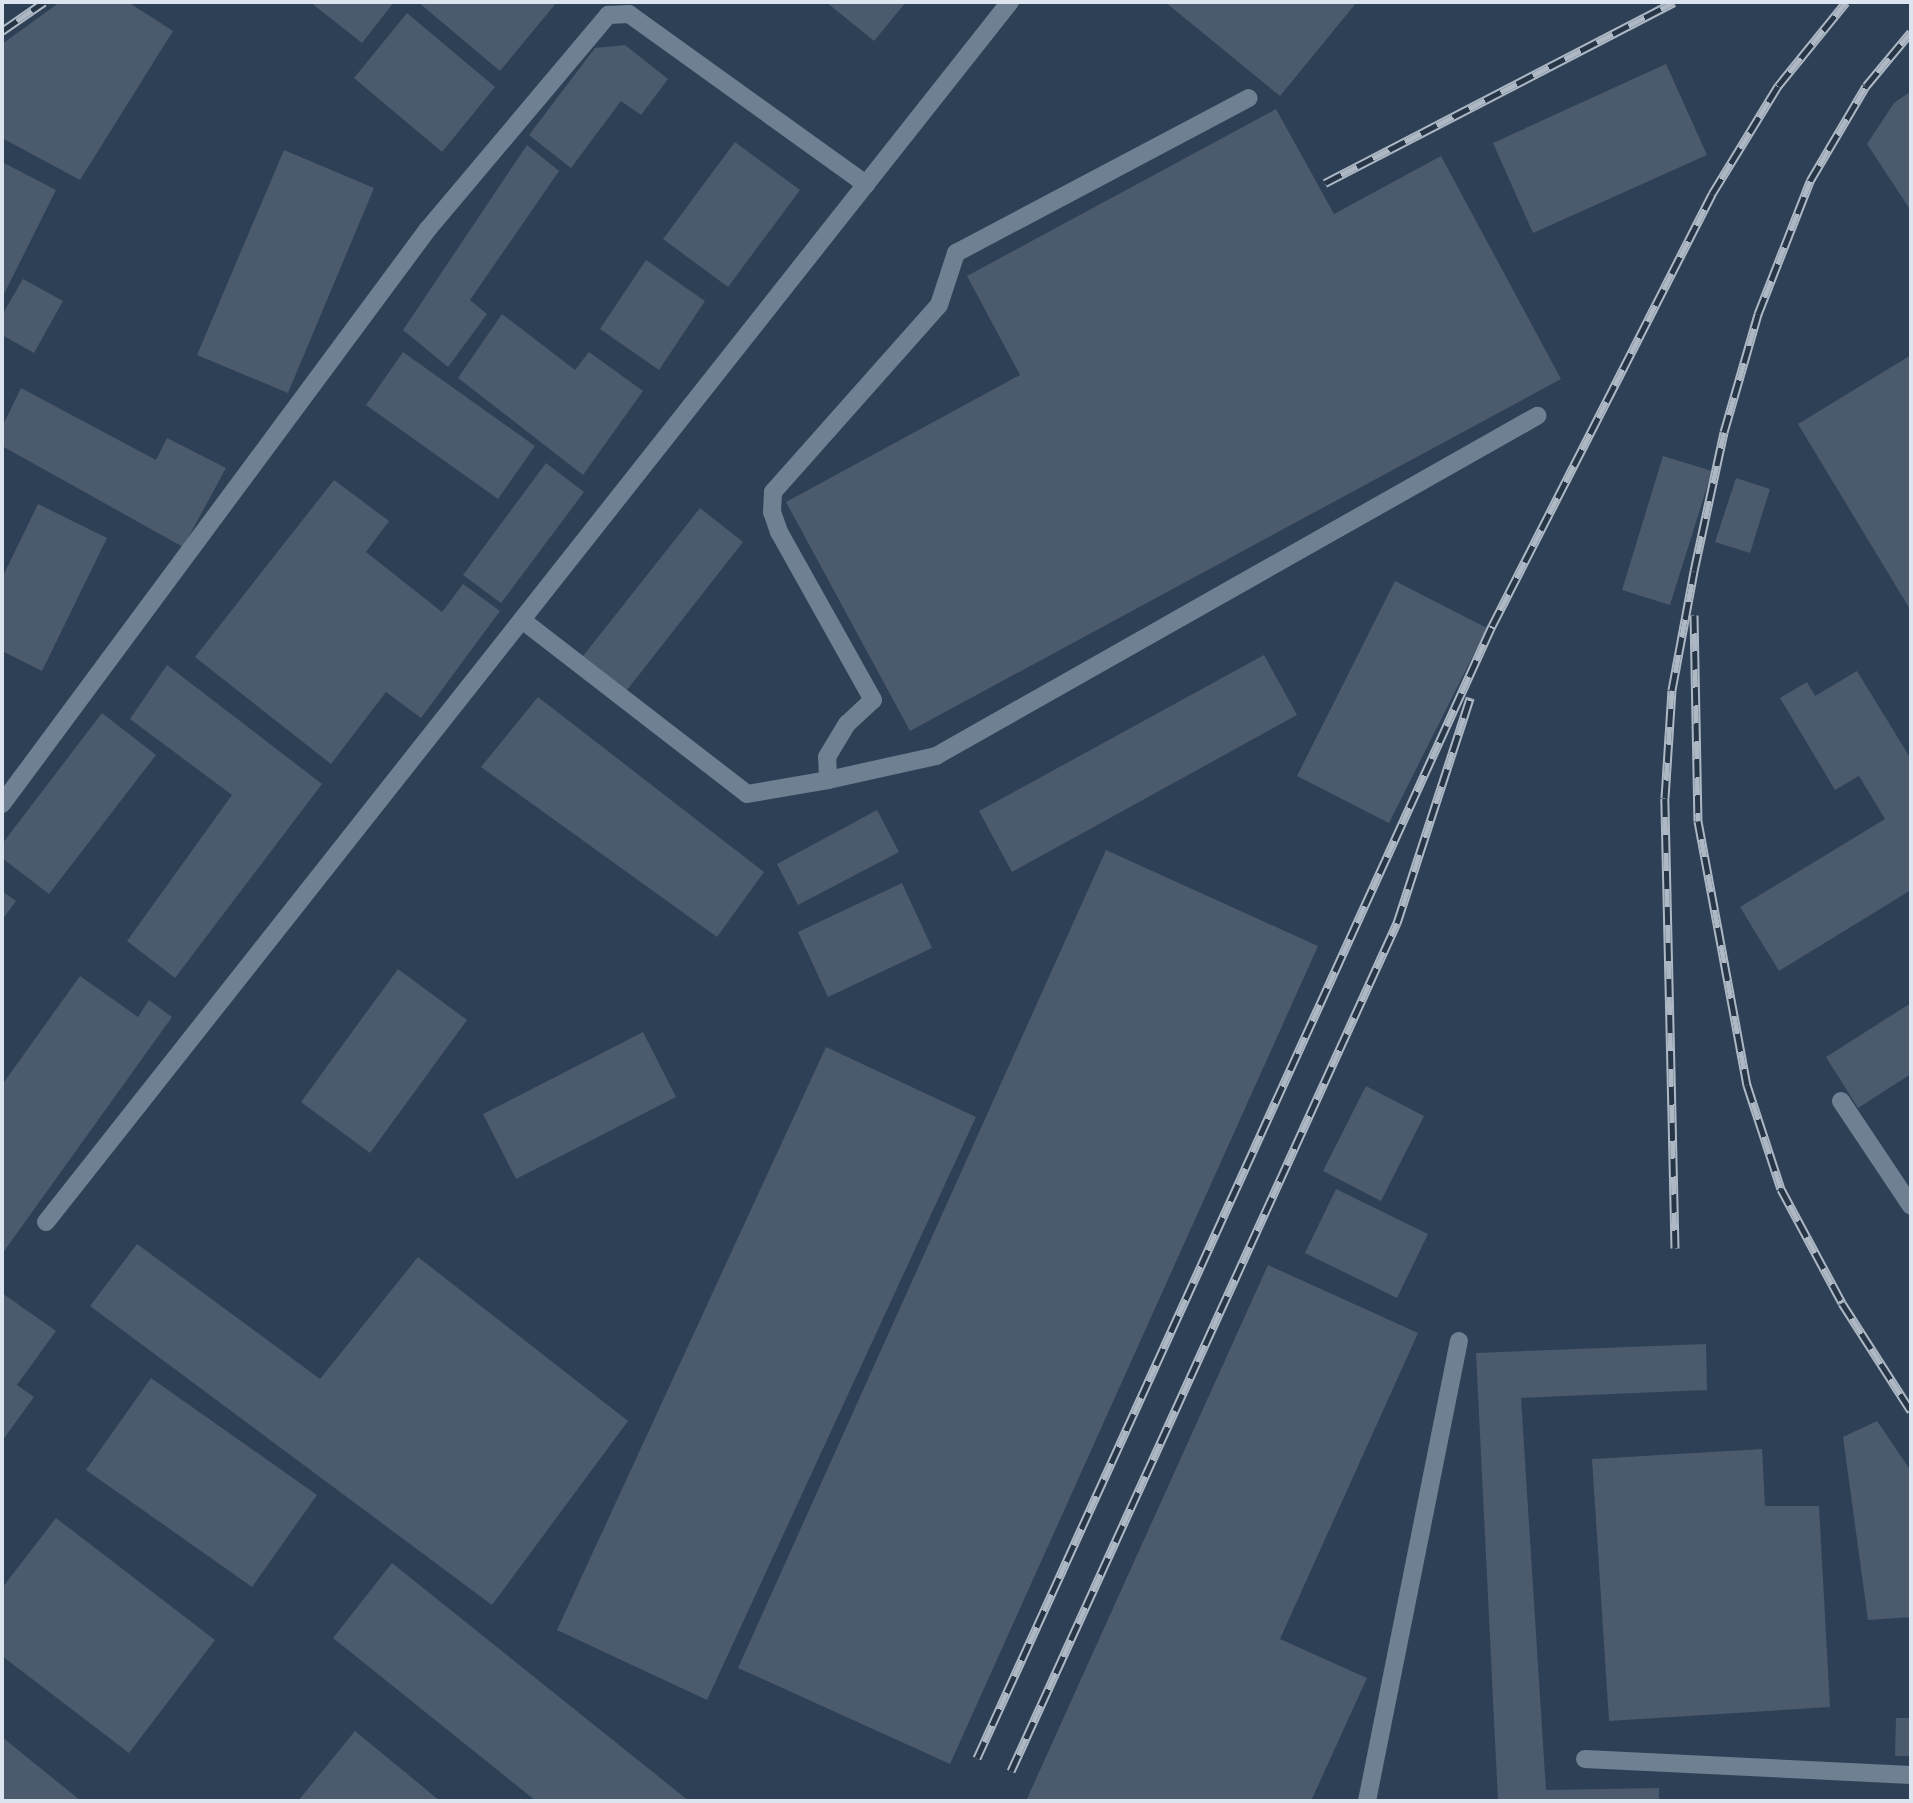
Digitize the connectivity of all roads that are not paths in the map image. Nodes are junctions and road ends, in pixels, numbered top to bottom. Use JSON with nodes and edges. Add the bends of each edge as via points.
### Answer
{"nodes":[{"id":1,"x":1010,"y":2,"type":"edge"},
{"id":2,"x":1249,"y":98,"type":"dead end"},
{"id":3,"x":866,"y":184,"type":"junction"},
{"id":4,"x":1537,"y":416,"type":"dead end"},
{"id":5,"x":522,"y":620,"type":"junction"},
{"id":6,"x":828,"y":780,"type":"junction"},
{"id":7,"x":2,"y":804,"type":"edge"},
{"id":8,"x":1841,"y":1101,"type":"dead end"},
{"id":9,"x":1911,"y":1206,"type":"edge"},
{"id":10,"x":46,"y":1222,"type":"dead end"},
{"id":11,"x":1459,"y":1341,"type":"dead end"},
{"id":12,"x":1585,"y":1759,"type":"dead end"},
{"id":13,"x":1911,"y":1775,"type":"edge"},
{"id":14,"x":1367,"y":1801,"type":"edge"}],
"edges":[{"from":1,"to":3,"type":"lane"},
{"from":2,"to":6,"type":"lane","via":[[956,253],[939,305],[773,492],[779,532],[873,700],[847,724],[827,757]]},
{"from":3,"to":5,"type":"lane"},
{"from":3,"to":7,"type":"lane","via":[[629,14],[608,15],[428,229]]},
{"from":4,"to":6,"type":"lane","via":[[936,756]]},
{"from":5,"to":6,"type":"lane","via":[[747,794]]},
{"from":5,"to":10,"type":"lane"},
{"from":8,"to":9,"type":"lane"},
{"from":11,"to":14,"type":"lane"},
{"from":12,"to":13,"type":"lane"}]}
